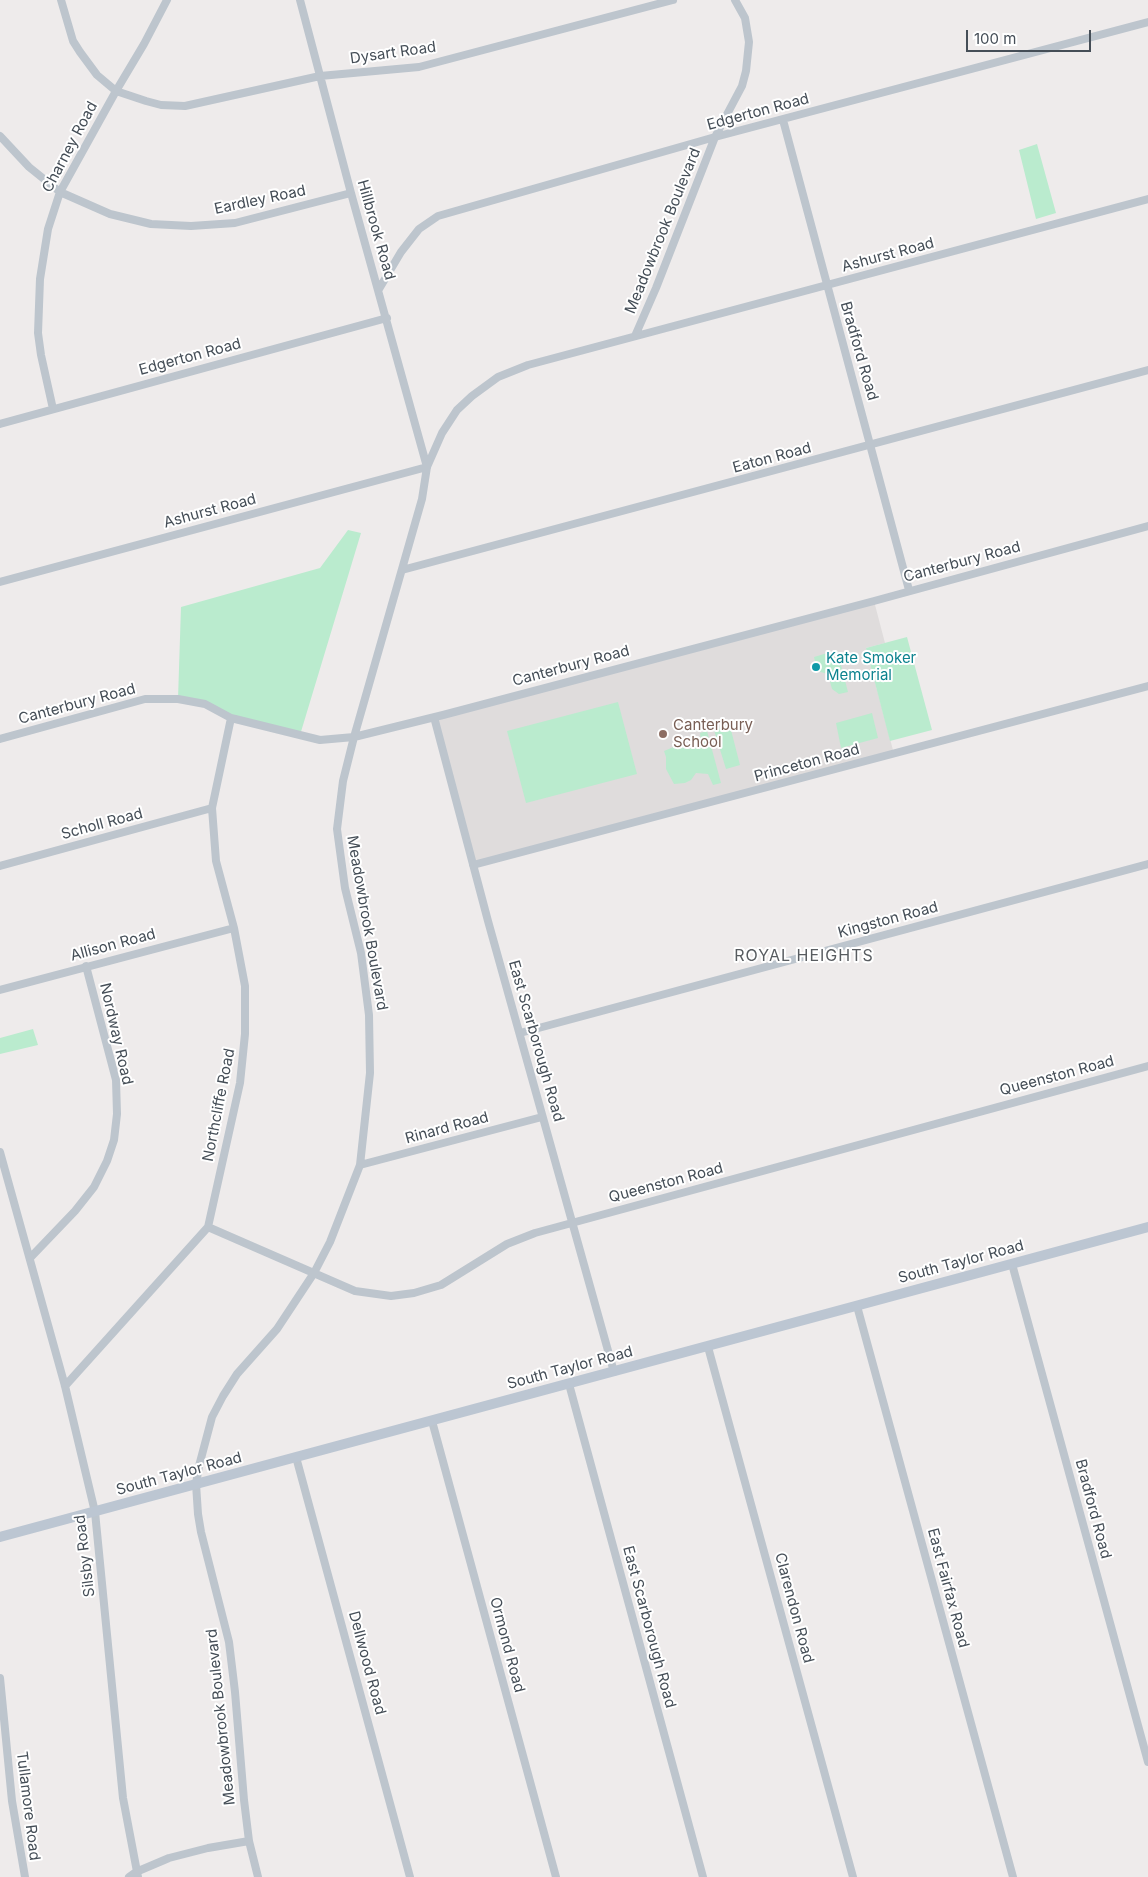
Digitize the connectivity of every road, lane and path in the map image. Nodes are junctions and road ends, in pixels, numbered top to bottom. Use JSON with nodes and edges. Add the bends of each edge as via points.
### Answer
{"nodes":[{"id":1,"x":61,"y":0,"type":"edge"},
{"id":2,"x":167,"y":0,"type":"edge"},
{"id":3,"x":300,"y":0,"type":"edge"},
{"id":4,"x":672,"y":0,"type":"edge"},
{"id":5,"x":735,"y":0,"type":"edge"},
{"id":6,"x":1148,"y":22,"type":"edge"},
{"id":7,"x":320,"y":76,"type":"junction"},
{"id":8,"x":116,"y":91,"type":"junction"},
{"id":9,"x":783,"y":120,"type":"junction"},
{"id":10,"x":0,"y":136,"type":"edge"},
{"id":11,"x":715,"y":137,"type":"junction"},
{"id":12,"x":60,"y":192,"type":"junction"},
{"id":13,"x":351,"y":193,"type":"junction"},
{"id":14,"x":1148,"y":199,"type":"edge"},
{"id":15,"x":826,"y":286,"type":"junction"},
{"id":16,"x":379,"y":289,"type":"junction"},
{"id":17,"x":387,"y":318,"type":"junction"},
{"id":18,"x":635,"y":336,"type":"junction"},
{"id":19,"x":1148,"y":370,"type":"edge"},
{"id":20,"x":54,"y":409,"type":"junction"},
{"id":21,"x":0,"y":424,"type":"edge"},
{"id":22,"x":871,"y":446,"type":"junction"},
{"id":23,"x":427,"y":467,"type":"junction"},
{"id":24,"x":1148,"y":526,"type":"edge"},
{"id":25,"x":402,"y":570,"type":"junction"},
{"id":26,"x":0,"y":582,"type":"edge"},
{"id":27,"x":909,"y":590,"type":"junction"},
{"id":28,"x":1148,"y":686,"type":"edge"},
{"id":29,"x":434,"y":717,"type":"junction"},
{"id":30,"x":231,"y":718,"type":"junction"},
{"id":31,"x":354,"y":737,"type":"junction"},
{"id":32,"x":0,"y":739,"type":"edge"},
{"id":33,"x":212,"y":808,"type":"junction"},
{"id":34,"x":1148,"y":864,"type":"edge"},
{"id":35,"x":473,"y":865,"type":"junction"},
{"id":36,"x":0,"y":866,"type":"edge"},
{"id":37,"x":234,"y":928,"type":"junction"},
{"id":38,"x":86,"y":966,"type":"junction"},
{"id":39,"x":0,"y":990,"type":"edge"},
{"id":40,"x":520,"y":1034,"type":"junction"},
{"id":41,"x":1148,"y":1066,"type":"edge"},
{"id":42,"x":542,"y":1117,"type":"junction"},
{"id":43,"x":0,"y":1152,"type":"edge"},
{"id":44,"x":360,"y":1166,"type":"junction"},
{"id":45,"x":571,"y":1223,"type":"junction"},
{"id":46,"x":208,"y":1227,"type":"junction"},
{"id":47,"x":1148,"y":1227,"type":"edge"},
{"id":48,"x":30,"y":1258,"type":"junction"},
{"id":49,"x":1012,"y":1264,"type":"junction"},
{"id":50,"x":314,"y":1273,"type":"junction"},
{"id":51,"x":857,"y":1306,"type":"junction"},
{"id":52,"x":708,"y":1347,"type":"junction"},
{"id":53,"x":614,"y":1372,"type":"junction"},
{"id":54,"x":569,"y":1384,"type":"junction"},
{"id":55,"x":65,"y":1386,"type":"junction"},
{"id":56,"x":432,"y":1420,"type":"junction"},
{"id":57,"x":296,"y":1457,"type":"junction"},
{"id":58,"x":196,"y":1484,"type":"junction"},
{"id":59,"x":95,"y":1512,"type":"junction"},
{"id":60,"x":0,"y":1537,"type":"edge"},
{"id":61,"x":0,"y":1678,"type":"edge"},
{"id":62,"x":1148,"y":1762,"type":"edge"},
{"id":63,"x":249,"y":1841,"type":"junction"},
{"id":64,"x":137,"y":1875,"type":"edge"},
{"id":65,"x":24,"y":1877,"type":"edge"},
{"id":66,"x":129,"y":1877,"type":"edge"},
{"id":67,"x":258,"y":1877,"type":"edge"},
{"id":68,"x":410,"y":1877,"type":"edge"},
{"id":69,"x":556,"y":1877,"type":"edge"},
{"id":70,"x":703,"y":1877,"type":"edge"},
{"id":71,"x":853,"y":1877,"type":"edge"},
{"id":72,"x":1013,"y":1877,"type":"edge"}],
"edges":[{"from":1,"to":8,"type":"street","via":[[73,41],[97,75]]},
{"from":2,"to":8,"type":"street","name":"Charney Road"},
{"from":3,"to":7,"type":"street","name":"Hillbrook Road"},
{"from":4,"to":7,"type":"street","name":"Dysart Road","via":[[420,67]]},
{"from":5,"to":11,"type":"street","name":"Meadowbrook Boulevard","via":[[748,30],[746,71],[739,93]]},
{"from":6,"to":9,"type":"street","name":"Edgerton Road"},
{"from":7,"to":8,"type":"street","name":"Dysart Road","via":[[184,106],[161,105]]},
{"from":7,"to":13,"type":"street","name":"Hillbrook Road"},
{"from":8,"to":12,"type":"street","name":"Charney Road"},
{"from":9,"to":11,"type":"street","name":"Edgerton Road"},
{"from":9,"to":15,"type":"street","name":"Bradford Road"},
{"from":10,"to":12,"type":"street","name":"Eardley Road","via":[[29,167]]},
{"from":11,"to":16,"type":"street","name":"Edgerton Road","via":[[438,216],[419,229]]},
{"from":11,"to":18,"type":"street","name":"Meadowbrook Boulevard"},
{"from":12,"to":13,"type":"street","name":"Eardley Road","via":[[134,221],[191,226],[236,223]]},
{"from":12,"to":20,"type":"street","name":"Charney Road","via":[[44,244],[38,310],[41,355]]},
{"from":13,"to":16,"type":"street","name":"Hillbrook Road"},
{"from":14,"to":15,"type":"street","name":"Ashurst Road"},
{"from":15,"to":18,"type":"street","name":"Ashurst Road"},
{"from":15,"to":22,"type":"street","name":"Bradford Road"},
{"from":16,"to":17,"type":"street","name":"Hillbrook Road"},
{"from":17,"to":20,"type":"street","name":"Edgerton Road"},
{"from":17,"to":23,"type":"street","name":"Hillbrook Road"},
{"from":18,"to":23,"type":"street","name":"Meadowbrook Boulevard","via":[[528,365],[498,377],[457,410],[442,433]]},
{"from":19,"to":22,"type":"street","name":"Eaton Road"},
{"from":20,"to":21,"type":"street","name":"Edgerton Road"},
{"from":22,"to":25,"type":"street","name":"Eaton Road"},
{"from":22,"to":27,"type":"street","name":"Bradford Road"},
{"from":23,"to":25,"type":"street","name":"Meadowbrook Boulevard","via":[[422,499]]},
{"from":23,"to":26,"type":"street","name":"Ashurst Road"},
{"from":24,"to":27,"type":"street","name":"Canterbury Road"},
{"from":25,"to":31,"type":"street","name":"Meadowbrook Boulevard"},
{"from":27,"to":29,"type":"street","name":"Canterbury Road"},
{"from":28,"to":35,"type":"street","name":"Princeton Road"},
{"from":29,"to":31,"type":"street","name":"Canterbury Road"},
{"from":29,"to":35,"type":"street","name":"East Scarborough Road"},
{"from":30,"to":31,"type":"street","name":"Canterbury Road","via":[[320,740]]},
{"from":30,"to":32,"type":"street","name":"Canterbury Road","via":[[205,704],[178,699],[146,699]]},
{"from":30,"to":33,"type":"street","name":"Northcliffe Road"},
{"from":31,"to":44,"type":"street","name":"Meadowbrook Boulevard","via":[[343,781],[337,829],[345,888],[361,952],[369,1016],[370,1073]]},
{"from":33,"to":36,"type":"street","name":"Scholl Road"},
{"from":33,"to":37,"type":"street","name":"Northcliffe Road","via":[[216,861]]},
{"from":34,"to":40,"type":"street","name":"Kingston Road"},
{"from":35,"to":40,"type":"street","name":"East Scarborough Road"},
{"from":37,"to":38,"type":"street","name":"Allison Road"},
{"from":37,"to":46,"type":"street","name":"Northcliffe Road","via":[[245,986],[246,1034],[240,1083]]},
{"from":38,"to":39,"type":"street","name":"Allison Road"},
{"from":38,"to":48,"type":"street","name":"Nordway Road","via":[[116,1080],[114,1140],[94,1187]]},
{"from":40,"to":42,"type":"street","name":"East Scarborough Road"},
{"from":41,"to":45,"type":"street","name":"Queenston Road"},
{"from":42,"to":44,"type":"street","name":"Rinard Road"},
{"from":42,"to":45,"type":"street","name":"East Scarborough Road"},
{"from":43,"to":48,"type":"street","name":"Silsby Road"},
{"from":44,"to":50,"type":"street","name":"Meadowbrook Boulevard"},
{"from":45,"to":50,"type":"street","name":"Queenston Road","via":[[507,1244],[441,1285],[414,1293],[390,1296],[355,1291]]},
{"from":45,"to":53,"type":"street","name":"East Scarborough Road"},
{"from":46,"to":50,"type":"street","name":"Queenston Road"},
{"from":46,"to":55,"type":"street","name":"Northcliffe Road"},
{"from":47,"to":49,"type":"main road","name":"South Taylor Road"},
{"from":48,"to":55,"type":"street","name":"Silsby Road"},
{"from":49,"to":51,"type":"main road","name":"South Taylor Road"},
{"from":49,"to":62,"type":"street","name":"Bradford Road"},
{"from":50,"to":58,"type":"street","name":"Meadowbrook Boulevard","via":[[277,1329],[237,1374],[223,1396],[206,1435]]},
{"from":51,"to":52,"type":"main road","name":"South Taylor Road"},
{"from":51,"to":72,"type":"street","name":"East Fairfax Road"},
{"from":52,"to":53,"type":"main road","name":"South Taylor Road"},
{"from":52,"to":71,"type":"street","name":"Clarendon Road"},
{"from":53,"to":54,"type":"main road","name":"South Taylor Road"},
{"from":54,"to":56,"type":"main road","name":"South Taylor Road"},
{"from":54,"to":70,"type":"street","name":"East Scarborough Road"},
{"from":55,"to":59,"type":"street","name":"Silsby Road"},
{"from":56,"to":57,"type":"main road","name":"South Taylor Road"},
{"from":56,"to":69,"type":"street","name":"Ormond Road"},
{"from":57,"to":58,"type":"main road","name":"South Taylor Road"},
{"from":57,"to":68,"type":"street","name":"Dellwood Road"},
{"from":58,"to":59,"type":"main road","name":"South Taylor Road"},
{"from":58,"to":63,"type":"street","name":"Meadowbrook Boulevard","via":[[201,1532],[232,1662]]},
{"from":59,"to":60,"type":"main road","name":"South Taylor Road"},
{"from":59,"to":64,"type":"street","name":"Silsby Road","via":[[123,1798]]},
{"from":61,"to":65,"type":"street","name":"Tullamore Road","via":[[12,1801]]},
{"from":63,"to":64,"type":"street","via":[[169,1858]]},
{"from":63,"to":67,"type":"street","name":"Meadowbrook Boulevard"},
{"from":64,"to":66,"type":"street"}]}
